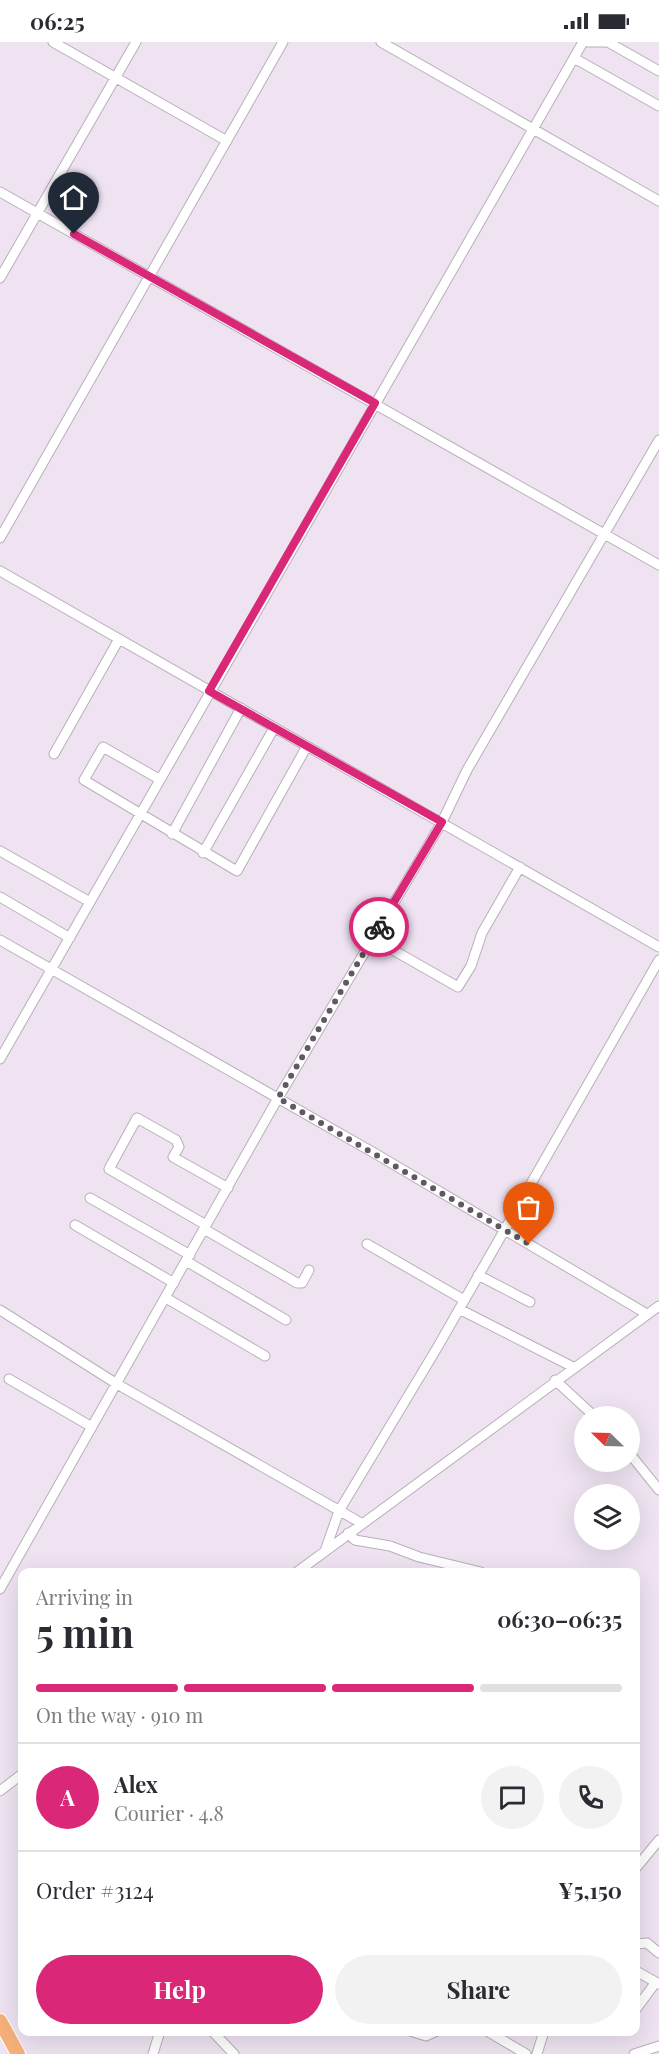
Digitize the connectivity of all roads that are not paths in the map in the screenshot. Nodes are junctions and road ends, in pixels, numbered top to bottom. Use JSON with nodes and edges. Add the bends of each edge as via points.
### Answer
{"nodes":[{"id":1,"x":53,"y":42,"type":"edge"},
{"id":2,"x":135,"y":42,"type":"edge"},
{"id":3,"x":283,"y":42,"type":"edge"},
{"id":4,"x":381,"y":42,"type":"edge"},
{"id":5,"x":583,"y":42,"type":"edge"},
{"id":6,"x":588,"y":42,"type":"edge"},
{"id":7,"x":574,"y":58,"type":"junction"},
{"id":8,"x":659,"y":71,"type":"edge"},
{"id":9,"x":115,"y":77,"type":"junction"},
{"id":10,"x":659,"y":106,"type":"edge"},
{"id":11,"x":531,"y":129,"type":"junction"},
{"id":12,"x":227,"y":141,"type":"junction"},
{"id":13,"x":0,"y":192,"type":"edge"},
{"id":14,"x":659,"y":201,"type":"edge"},
{"id":15,"x":38,"y":213,"type":"junction"},
{"id":16,"x":148,"y":276,"type":"junction"},
{"id":17,"x":0,"y":278,"type":"edge"},
{"id":18,"x":375,"y":403,"type":"junction"},
{"id":19,"x":659,"y":440,"type":"edge"},
{"id":20,"x":605,"y":534,"type":"junction"},
{"id":21,"x":0,"y":538,"type":"edge"},
{"id":22,"x":659,"y":565,"type":"edge"},
{"id":23,"x":0,"y":571,"type":"edge"},
{"id":24,"x":120,"y":639,"type":"junction"},
{"id":25,"x":209,"y":691,"type":"junction"},
{"id":26,"x":240,"y":708,"type":"junction"},
{"id":27,"x":274,"y":728,"type":"junction"},
{"id":28,"x":307,"y":746,"type":"junction"},
{"id":29,"x":54,"y":754,"type":"dead end"},
{"id":30,"x":159,"y":780,"type":"junction"},
{"id":31,"x":139,"y":815,"type":"junction"},
{"id":32,"x":442,"y":822,"type":"junction"},
{"id":33,"x":172,"y":834,"type":"junction"},
{"id":34,"x":0,"y":852,"type":"edge"},
{"id":35,"x":203,"y":853,"type":"junction"},
{"id":36,"x":520,"y":867,"type":"junction"},
{"id":37,"x":0,"y":897,"type":"edge"},
{"id":38,"x":90,"y":902,"type":"junction"},
{"id":39,"x":70,"y":938,"type":"junction"},
{"id":40,"x":372,"y":938,"type":"junction"},
{"id":41,"x":0,"y":940,"type":"edge"},
{"id":42,"x":659,"y":946,"type":"edge"},
{"id":43,"x":659,"y":960,"type":"edge"},
{"id":44,"x":52,"y":970,"type":"junction"},
{"id":45,"x":0,"y":1059,"type":"edge"},
{"id":46,"x":278,"y":1098,"type":"junction"},
{"id":47,"x":228,"y":1188,"type":"junction"},
{"id":48,"x":90,"y":1198,"type":"dead end"},
{"id":49,"x":75,"y":1225,"type":"dead end"},
{"id":50,"x":205,"y":1227,"type":"junction"},
{"id":51,"x":504,"y":1230,"type":"junction"},
{"id":52,"x":367,"y":1244,"type":"dead end"},
{"id":53,"x":188,"y":1258,"type":"junction"},
{"id":54,"x":309,"y":1270,"type":"dead end"},
{"id":55,"x":478,"y":1275,"type":"junction"},
{"id":56,"x":174,"y":1283,"type":"junction"},
{"id":57,"x":166,"y":1298,"type":"junction"},
{"id":58,"x":530,"y":1302,"type":"dead end"},
{"id":59,"x":461,"y":1305,"type":"junction"},
{"id":60,"x":659,"y":1306,"type":"edge"},
{"id":61,"x":0,"y":1311,"type":"edge"},
{"id":62,"x":647,"y":1314,"type":"junction"},
{"id":63,"x":286,"y":1320,"type":"dead end"},
{"id":64,"x":265,"y":1356,"type":"dead end"},
{"id":65,"x":573,"y":1367,"type":"junction"},
{"id":66,"x":9,"y":1378,"type":"dead end"},
{"id":67,"x":555,"y":1380,"type":"junction"},
{"id":68,"x":117,"y":1384,"type":"junction"},
{"id":69,"x":583,"y":1406,"type":"edge"},
{"id":70,"x":92,"y":1427,"type":"junction"},
{"id":71,"x":640,"y":1466,"type":"edge"},
{"id":72,"x":659,"y":1490,"type":"edge"},
{"id":73,"x":339,"y":1511,"type":"junction"},
{"id":74,"x":361,"y":1523,"type":"junction"},
{"id":75,"x":348,"y":1533,"type":"junction"},
{"id":76,"x":325,"y":1551,"type":"junction"},
{"id":77,"x":302,"y":1568,"type":"edge"},
{"id":78,"x":464,"y":1568,"type":"edge"},
{"id":79,"x":0,"y":1588,"type":"edge"},
{"id":80,"x":18,"y":1777,"type":"edge"},
{"id":81,"x":0,"y":1791,"type":"edge"},
{"id":82,"x":659,"y":1840,"type":"edge"},
{"id":83,"x":640,"y":1863,"type":"edge"},
{"id":84,"x":640,"y":1944,"type":"edge"},
{"id":85,"x":659,"y":1953,"type":"edge"},
{"id":86,"x":640,"y":1973,"type":"edge"},
{"id":87,"x":658,"y":1983,"type":"edge"},
{"id":88,"x":640,"y":2004,"type":"edge"},
{"id":89,"x":0,"y":2020,"type":"edge"},
{"id":90,"x":158,"y":2036,"type":"edge"},
{"id":91,"x":217,"y":2036,"type":"edge"},
{"id":92,"x":495,"y":2036,"type":"edge"},
{"id":93,"x":542,"y":2036,"type":"edge"},
{"id":94,"x":659,"y":2046,"type":"edge"},
{"id":95,"x":18,"y":2054,"type":"edge"},
{"id":96,"x":153,"y":2054,"type":"edge"},
{"id":97,"x":234,"y":2054,"type":"edge"},
{"id":98,"x":526,"y":2054,"type":"edge"},
{"id":99,"x":537,"y":2054,"type":"edge"},
{"id":100,"x":634,"y":2054,"type":"edge"}],
"edges":[{"from":1,"to":9,"type":"street"},
{"from":2,"to":9,"type":"street"},
{"from":3,"to":12,"type":"street"},
{"from":4,"to":11,"type":"street"},
{"from":5,"to":7,"type":"street"},
{"from":6,"to":8,"type":"street","via":[[608,42]]},
{"from":7,"to":10,"type":"street"},
{"from":7,"to":11,"type":"street"},
{"from":9,"to":12,"type":"street"},
{"from":9,"to":15,"type":"street"},
{"from":11,"to":14,"type":"street"},
{"from":11,"to":18,"type":"street"},
{"from":12,"to":16,"type":"street"},
{"from":13,"to":15,"type":"street"},
{"from":15,"to":16,"type":"street"},
{"from":15,"to":17,"type":"street"},
{"from":16,"to":18,"type":"street"},
{"from":16,"to":21,"type":"street"},
{"from":18,"to":20,"type":"street"},
{"from":18,"to":25,"type":"street"},
{"from":19,"to":20,"type":"street"},
{"from":20,"to":22,"type":"street"},
{"from":20,"to":32,"type":"street","via":[[473,759]]},
{"from":23,"to":24,"type":"street"},
{"from":24,"to":25,"type":"street"},
{"from":24,"to":29,"type":"street"},
{"from":25,"to":26,"type":"street"},
{"from":25,"to":30,"type":"street"},
{"from":26,"to":27,"type":"street"},
{"from":26,"to":33,"type":"street"},
{"from":27,"to":28,"type":"street"},
{"from":27,"to":35,"type":"street"},
{"from":28,"to":32,"type":"street"},
{"from":28,"to":35,"type":"street","via":[[237,871]]},
{"from":30,"to":31,"type":"street"},
{"from":30,"to":31,"type":"street","via":[[103,747],[84,780]]},
{"from":31,"to":33,"type":"street"},
{"from":31,"to":38,"type":"street"},
{"from":32,"to":36,"type":"street"},
{"from":32,"to":40,"type":"street"},
{"from":33,"to":35,"type":"street"},
{"from":34,"to":38,"type":"street"},
{"from":36,"to":40,"type":"street","via":[[482,933],[471,966],[458,987]]},
{"from":36,"to":42,"type":"street"},
{"from":37,"to":39,"type":"street"},
{"from":38,"to":39,"type":"street"},
{"from":39,"to":44,"type":"street"},
{"from":40,"to":46,"type":"street"},
{"from":41,"to":44,"type":"street"},
{"from":43,"to":51,"type":"street"},
{"from":44,"to":45,"type":"street"},
{"from":44,"to":46,"type":"street"},
{"from":46,"to":47,"type":"street"},
{"from":46,"to":51,"type":"street"},
{"from":47,"to":50,"type":"street"},
{"from":47,"to":50,"type":"street","via":[[173,1157],[179,1147],[176,1140],[137,1118],[109,1168]]},
{"from":48,"to":53,"type":"street"},
{"from":49,"to":56,"type":"street"},
{"from":50,"to":53,"type":"street"},
{"from":50,"to":54,"type":"street","via":[[297,1283]]},
{"from":51,"to":55,"type":"street"},
{"from":51,"to":62,"type":"street"},
{"from":52,"to":59,"type":"street"},
{"from":53,"to":56,"type":"street"},
{"from":53,"to":63,"type":"street"},
{"from":55,"to":58,"type":"street"},
{"from":55,"to":59,"type":"street"},
{"from":56,"to":57,"type":"street"},
{"from":57,"to":64,"type":"street"},
{"from":57,"to":68,"type":"street"},
{"from":59,"to":65,"type":"street"},
{"from":59,"to":73,"type":"street"},
{"from":60,"to":62,"type":"street"},
{"from":61,"to":68,"type":"street"},
{"from":62,"to":65,"type":"street"},
{"from":65,"to":67,"type":"street"},
{"from":66,"to":70,"type":"street"},
{"from":67,"to":69,"type":"street"},
{"from":67,"to":74,"type":"street"},
{"from":68,"to":70,"type":"street"},
{"from":68,"to":73,"type":"street"},
{"from":70,"to":79,"type":"street"},
{"from":71,"to":72,"type":"street"},
{"from":73,"to":74,"type":"street"},
{"from":73,"to":76,"type":"street"},
{"from":74,"to":75,"type":"street"},
{"from":75,"to":76,"type":"street"},
{"from":75,"to":78,"type":"street","via":[[355,1540]]},
{"from":76,"to":77,"type":"street"},
{"from":80,"to":81,"type":"street"},
{"from":82,"to":83,"type":"street"},
{"from":84,"to":85,"type":"street"},
{"from":86,"to":87,"type":"street"},
{"from":87,"to":88,"type":"street"},
{"from":89,"to":95,"type":"highway"},
{"from":90,"to":96,"type":"street"},
{"from":91,"to":97,"type":"street"},
{"from":92,"to":98,"type":"street"},
{"from":93,"to":99,"type":"street"},
{"from":94,"to":100,"type":"street"}]}
